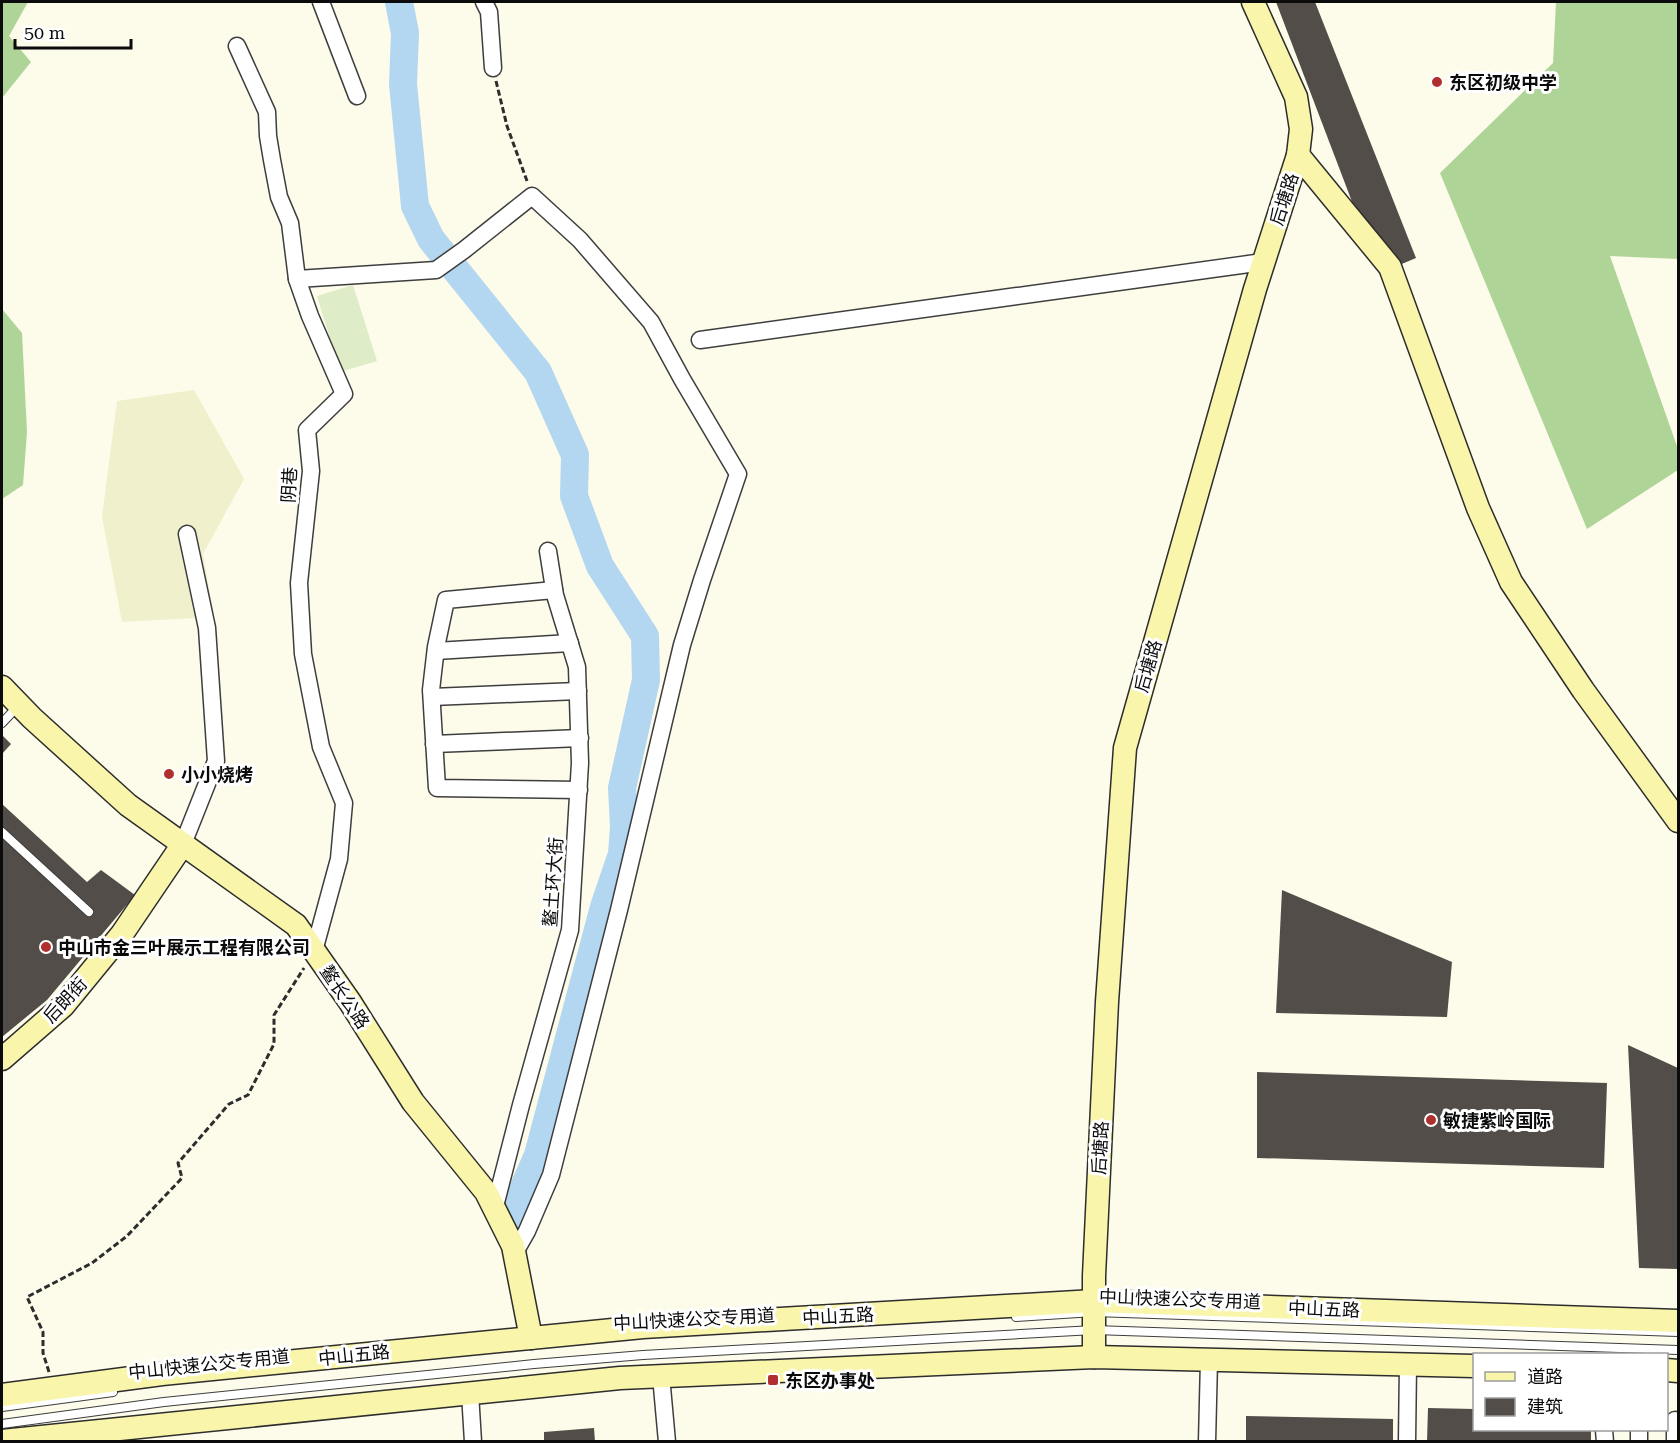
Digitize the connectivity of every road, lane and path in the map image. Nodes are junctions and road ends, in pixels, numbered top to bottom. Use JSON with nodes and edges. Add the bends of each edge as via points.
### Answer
{"nodes":[{"id":1,"x":321,"y":2,"type":"edge"},
{"id":2,"x":484,"y":2,"type":"edge"},
{"id":3,"x":1253,"y":2,"type":"edge"},
{"id":4,"x":237,"y":46,"type":"dead end"},
{"id":5,"x":493,"y":68,"type":"joint"},
{"id":6,"x":357,"y":96,"type":"dead end"},
{"id":7,"x":1298,"y":154,"type":"junction"},
{"id":8,"x":532,"y":196,"type":"junction"},
{"id":9,"x":1263,"y":262,"type":"junction"},
{"id":10,"x":297,"y":279,"type":"junction"},
{"id":11,"x":700,"y":340,"type":"dead end"},
{"id":12,"x":187,"y":534,"type":"dead end"},
{"id":13,"x":548,"y":551,"type":"dead end"},
{"id":14,"x":554,"y":590,"type":"junction"},
{"id":15,"x":570,"y":644,"type":"junction"},
{"id":16,"x":436,"y":651,"type":"junction"},
{"id":17,"x":2,"y":687,"type":"edge"},
{"id":18,"x":578,"y":691,"type":"junction"},
{"id":19,"x":432,"y":697,"type":"junction"},
{"id":20,"x":19,"y":705,"type":"junction"},
{"id":21,"x":2,"y":723,"type":"edge"},
{"id":22,"x":580,"y":738,"type":"junction"},
{"id":23,"x":435,"y":744,"type":"junction"},
{"id":24,"x":579,"y":790,"type":"junction"},
{"id":25,"x":1678,"y":821,"type":"edge"},
{"id":26,"x":2,"y":832,"type":"edge"},
{"id":27,"x":183,"y":844,"type":"junction"},
{"id":28,"x":89,"y":912,"type":"dead end"},
{"id":29,"x":314,"y":951,"type":"junction"},
{"id":30,"x":2,"y":1059,"type":"edge"},
{"id":31,"x":494,"y":1210,"type":"junction"},
{"id":32,"x":514,"y":1254,"type":"junction"},
{"id":33,"x":1094,"y":1314,"type":"junction"},
{"id":34,"x":1003,"y":1317,"type":"dead end"},
{"id":35,"x":1678,"y":1321,"type":"edge"},
{"id":36,"x":1678,"y":1332,"type":"edge"},
{"id":37,"x":531,"y":1338,"type":"junction"},
{"id":38,"x":576,"y":1343,"type":"dead end"},
{"id":39,"x":1678,"y":1350,"type":"edge"},
{"id":40,"x":1094,"y":1357,"type":"junction"},
{"id":41,"x":1209,"y":1360,"type":"junction"},
{"id":42,"x":382,"y":1362,"type":"dead end"},
{"id":43,"x":1408,"y":1364,"type":"junction"},
{"id":44,"x":1473,"y":1366,"type":"edge"},
{"id":45,"x":661,"y":1376,"type":"junction"},
{"id":46,"x":54,"y":1388,"type":"junction"},
{"id":47,"x":118,"y":1391,"type":"dead end"},
{"id":48,"x":470,"y":1393,"type":"junction"},
{"id":49,"x":2,"y":1395,"type":"edge"},
{"id":50,"x":2,"y":1407,"type":"edge"},
{"id":51,"x":1673,"y":1420,"type":"edge"},
{"id":52,"x":2,"y":1424,"type":"edge"},
{"id":53,"x":2,"y":1441,"type":"edge"},
{"id":54,"x":473,"y":1442,"type":"edge"},
{"id":55,"x":667,"y":1442,"type":"edge"},
{"id":56,"x":1207,"y":1442,"type":"edge"},
{"id":57,"x":1407,"y":1442,"type":"edge"},
{"id":58,"x":1675,"y":1442,"type":"edge"}],
"edges":[{"from":1,"to":6,"type":"street"},
{"from":2,"to":5,"type":"street","via":[[489,12]]},
{"from":3,"to":7,"type":"street","name":"后塘路","via":[[1296,97],[1301,129]]},
{"from":4,"to":10,"type":"street","name":"阴巷","via":[[267,112],[272,160],[279,197],[290,223]]},
{"from":5,"to":8,"type":"path","via":[[507,126]]},
{"from":7,"to":9,"type":"street","name":"后塘路"},
{"from":7,"to":25,"type":"street","via":[[1390,267],[1478,508],[1511,582],[1582,690]]},
{"from":8,"to":10,"type":"street","via":[[436,270]]},
{"from":8,"to":32,"type":"street","via":[[580,240],[651,322],[738,474],[682,645],[551,1175]]},
{"from":9,"to":11,"type":"street"},
{"from":9,"to":33,"type":"street","name":"后塘路","via":[[1125,748],[1107,1002]]},
{"from":10,"to":29,"type":"street","name":"阴巷","via":[[344,394],[307,430],[311,471],[299,583],[303,654],[321,747],[344,803],[339,859]]},
{"from":12,"to":27,"type":"street","via":[[207,627],[216,761]]},
{"from":13,"to":14,"type":"street","name":"鳌土环大街"},
{"from":14,"to":15,"type":"street","name":"鳌土环大街"},
{"from":14,"to":16,"type":"street","via":[[447,600]]},
{"from":15,"to":16,"type":"street"},
{"from":15,"to":18,"type":"street","name":"鳌土环大街","via":[[577,667]]},
{"from":16,"to":19,"type":"street"},
{"from":17,"to":20,"type":"street","name":"鳌长公路"},
{"from":18,"to":19,"type":"street"},
{"from":18,"to":22,"type":"street","name":"鳌土环大街"},
{"from":19,"to":23,"type":"street"},
{"from":20,"to":21,"type":"lane"},
{"from":20,"to":27,"type":"street","name":"鳌长公路","via":[[128,805]]},
{"from":22,"to":23,"type":"street"},
{"from":22,"to":24,"type":"street","name":"鳌土环大街"},
{"from":23,"to":24,"type":"street","via":[[437,788]]},
{"from":24,"to":31,"type":"street","name":"鳌土环大街","via":[[570,930]]},
{"from":26,"to":28,"type":"lane"},
{"from":27,"to":29,"type":"street","name":"鳌长公路","via":[[296,925]]},
{"from":27,"to":30,"type":"street","name":"后朗街","via":[[122,934],[63,1006]]},
{"from":29,"to":31,"type":"street","name":"鳌长公路","via":[[412,1102],[486,1192]]},
{"from":29,"to":46,"type":"path","via":[[274,1015],[274,1044],[248,1095],[229,1104],[178,1163],[183,1178],[127,1236],[92,1263],[27,1297],[43,1332],[43,1353]]},
{"from":31,"to":32,"type":"street","name":"鳌长公路"},
{"from":32,"to":37,"type":"street","name":"鳌长公路"},
{"from":33,"to":34,"type":"lane","name":"中山快速公交专用道"},
{"from":33,"to":35,"type":"street","name":"中山五路"},
{"from":33,"to":36,"type":"lane","name":"中山快速公交专用道"},
{"from":33,"to":37,"type":"street","name":"中山五路","via":[[643,1327]]},
{"from":33,"to":39,"type":"lane","name":"中山快速公交专用道"},
{"from":33,"to":40,"type":"street","name":"后塘路"},
{"from":33,"to":52,"type":"lane","name":"中山快速公交专用道","via":[[164,1401]]},
{"from":37,"to":46,"type":"street","name":"中山五路"},
{"from":38,"to":42,"type":"lane"},
{"from":40,"to":41,"type":"street"},
{"from":40,"to":45,"type":"street"},
{"from":41,"to":43,"type":"street"},
{"from":41,"to":56,"type":"street"},
{"from":43,"to":44,"type":"street"},
{"from":43,"to":57,"type":"street"},
{"from":45,"to":48,"type":"street"},
{"from":45,"to":55,"type":"street"},
{"from":46,"to":49,"type":"street","name":"中山五路"},
{"from":47,"to":50,"type":"lane","name":"中山快速公交专用道"},
{"from":48,"to":53,"type":"street"},
{"from":48,"to":54,"type":"street"},
{"from":51,"to":58,"type":"street"}]}
